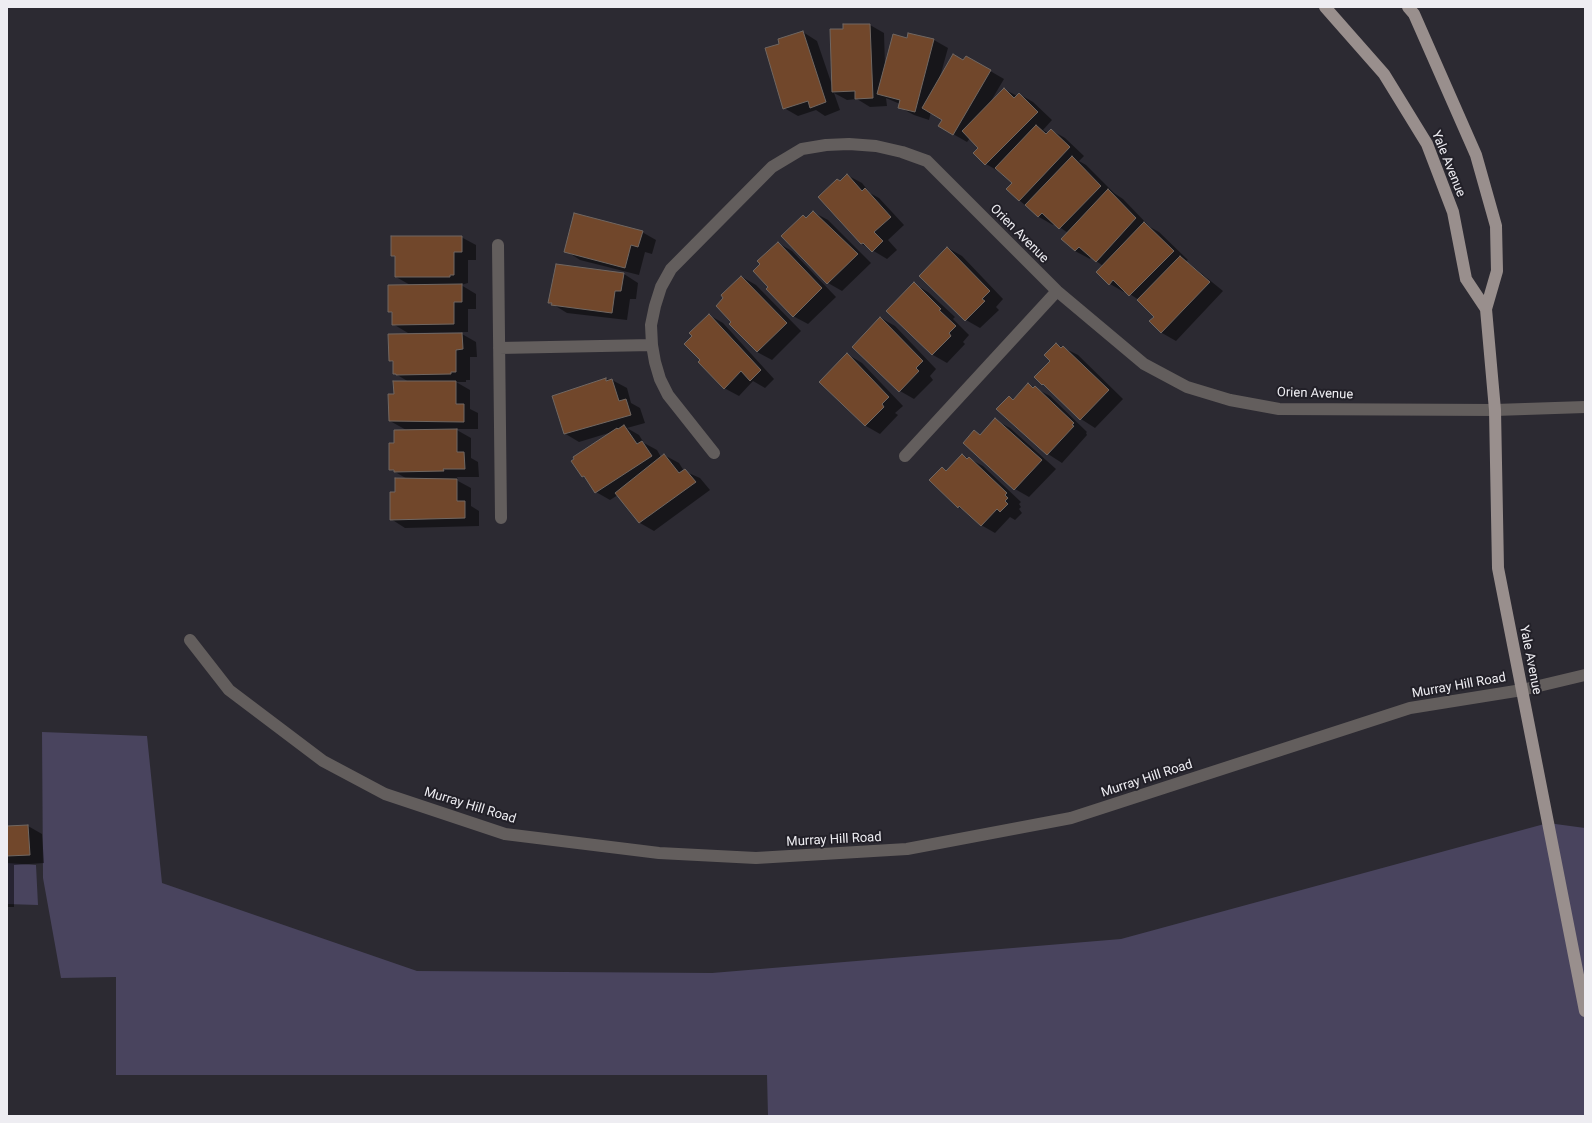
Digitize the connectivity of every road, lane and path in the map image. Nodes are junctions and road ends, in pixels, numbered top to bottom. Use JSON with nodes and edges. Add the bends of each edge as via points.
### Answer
{"nodes":[{"id":1,"x":1325,"y":7,"type":"edge"},
{"id":2,"x":1408,"y":7,"type":"edge"},
{"id":3,"x":498,"y":245,"type":"dead end"},
{"id":4,"x":1057,"y":291,"type":"junction"},
{"id":5,"x":1486,"y":309,"type":"junction"},
{"id":6,"x":652,"y":345,"type":"junction"},
{"id":7,"x":499,"y":348,"type":"junction"},
{"id":8,"x":1585,"y":407,"type":"edge"},
{"id":9,"x":1495,"y":410,"type":"junction"},
{"id":10,"x":714,"y":453,"type":"dead end"},
{"id":11,"x":905,"y":456,"type":"dead end"},
{"id":12,"x":501,"y":518,"type":"dead end"},
{"id":13,"x":190,"y":640,"type":"dead end"},
{"id":14,"x":1585,"y":675,"type":"edge"},
{"id":15,"x":1522,"y":690,"type":"junction"},
{"id":16,"x":1585,"y":1011,"type":"edge"}],
"edges":[{"from":1,"to":5,"type":"main road","name":"Yale Avenue","via":[[1384,74],[1427,144],[1453,212],[1466,279]]},
{"from":2,"to":5,"type":"main road","name":"Yale Avenue","via":[[1417,21],[1476,155],[1496,226],[1497,271]]},
{"from":3,"to":7,"type":"street"},
{"from":4,"to":6,"type":"street","name":"Orien Avenue","via":[[926,161],[876,146],[826,145],[802,149],[772,167],[671,269],[654,306]]},
{"from":4,"to":9,"type":"street","name":"Orien Avenue","via":[[1144,364],[1187,387],[1230,400],[1279,409]]},
{"from":4,"to":11,"type":"street"},
{"from":5,"to":9,"type":"main road","name":"Yale Avenue"},
{"from":6,"to":7,"type":"street"},
{"from":6,"to":10,"type":"street","name":"Orien Avenue","via":[[660,379],[668,395]]},
{"from":7,"to":12,"type":"street"},
{"from":8,"to":9,"type":"street","name":"Orien Avenue"},
{"from":9,"to":15,"type":"main road","name":"Yale Avenue","via":[[1498,568]]},
{"from":13,"to":15,"type":"street","name":"Murray Hill Road","via":[[229,690],[323,761],[385,794],[505,834],[659,853],[756,858],[907,849],[1072,818],[1410,708]]},
{"from":14,"to":15,"type":"street","name":"Murray Hill Road"},
{"from":15,"to":16,"type":"main road","name":"Yale Avenue"}]}
